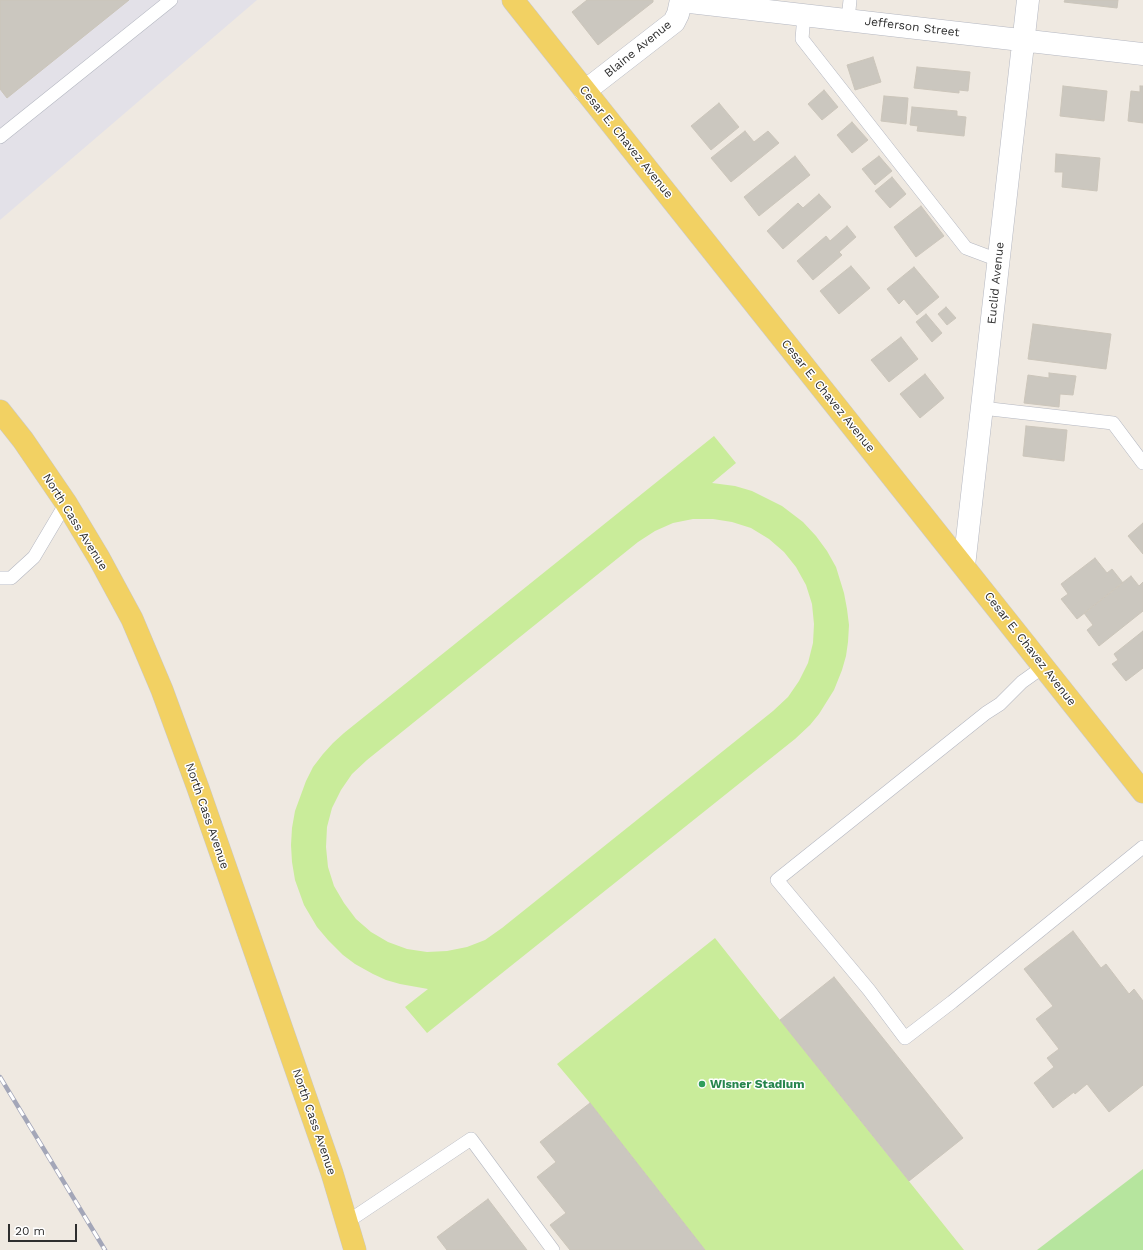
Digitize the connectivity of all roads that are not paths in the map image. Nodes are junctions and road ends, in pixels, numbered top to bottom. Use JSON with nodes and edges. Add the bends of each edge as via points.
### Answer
{"nodes":[{"id":1,"x":171,"y":0,"type":"edge"},
{"id":2,"x":513,"y":0,"type":"edge"},
{"id":3,"x":681,"y":0,"type":"edge"},
{"id":4,"x":1028,"y":0,"type":"edge"},
{"id":5,"x":849,"y":10,"type":"edge"},
{"id":6,"x":804,"y":15,"type":"junction"},
{"id":7,"x":1023,"y":40,"type":"junction"},
{"id":8,"x":1143,"y":54,"type":"edge"},
{"id":9,"x":585,"y":91,"type":"junction"},
{"id":10,"x":0,"y":137,"type":"edge"},
{"id":11,"x":998,"y":260,"type":"junction"},
{"id":12,"x":982,"y":408,"type":"junction"},
{"id":13,"x":0,"y":411,"type":"edge"},
{"id":14,"x":1143,"y":463,"type":"edge"},
{"id":15,"x":66,"y":503,"type":"junction"},
{"id":16,"x":964,"y":566,"type":"junction"},
{"id":17,"x":0,"y":578,"type":"edge"},
{"id":18,"x":1044,"y":667,"type":"junction"},
{"id":19,"x":1143,"y":792,"type":"edge"},
{"id":20,"x":1143,"y":847,"type":"edge"},
{"id":21,"x":347,"y":1222,"type":"junction"},
{"id":22,"x":355,"y":1250,"type":"edge"},
{"id":23,"x":553,"y":1250,"type":"edge"}],
"edges":[{"from":1,"to":10,"type":"lane"},
{"from":2,"to":9,"type":"main road","name":"Cesar E. Chavez Avenue"},
{"from":3,"to":6,"type":"street","name":"Jefferson Street"},
{"from":3,"to":9,"type":"street","name":"Blaine Avenue","via":[[674,22]]},
{"from":4,"to":7,"type":"street","name":"Euclid Avenue"},
{"from":5,"to":6,"type":"street","name":"Jefferson Street"},
{"from":5,"to":7,"type":"street","name":"Jefferson Street"},
{"from":6,"to":11,"type":"lane","via":[[802,39],[966,248]]},
{"from":7,"to":8,"type":"street","name":"Jefferson Street"},
{"from":7,"to":11,"type":"street","name":"Euclid Avenue"},
{"from":9,"to":16,"type":"main road","name":"Cesar E. Chavez Avenue"},
{"from":11,"to":12,"type":"street","name":"Euclid Avenue"},
{"from":12,"to":14,"type":"lane","via":[[1113,423]]},
{"from":12,"to":16,"type":"street","name":"Euclid Avenue"},
{"from":13,"to":15,"type":"main road","name":"North Cass Avenue"},
{"from":15,"to":17,"type":"lane","via":[[34,557],[11,578]]},
{"from":15,"to":21,"type":"main road","name":"North Cass Avenue","via":[[132,619],[162,690]]},
{"from":16,"to":18,"type":"main road","name":"Cesar E. Chavez Avenue"},
{"from":18,"to":19,"type":"main road","name":"Cesar E. Chavez Avenue"},
{"from":18,"to":20,"type":"lane","via":[[776,880],[869,990],[905,1038]]},
{"from":21,"to":22,"type":"main road","name":"North Cass Avenue"},
{"from":21,"to":23,"type":"lane","via":[[471,1139]]}]}
